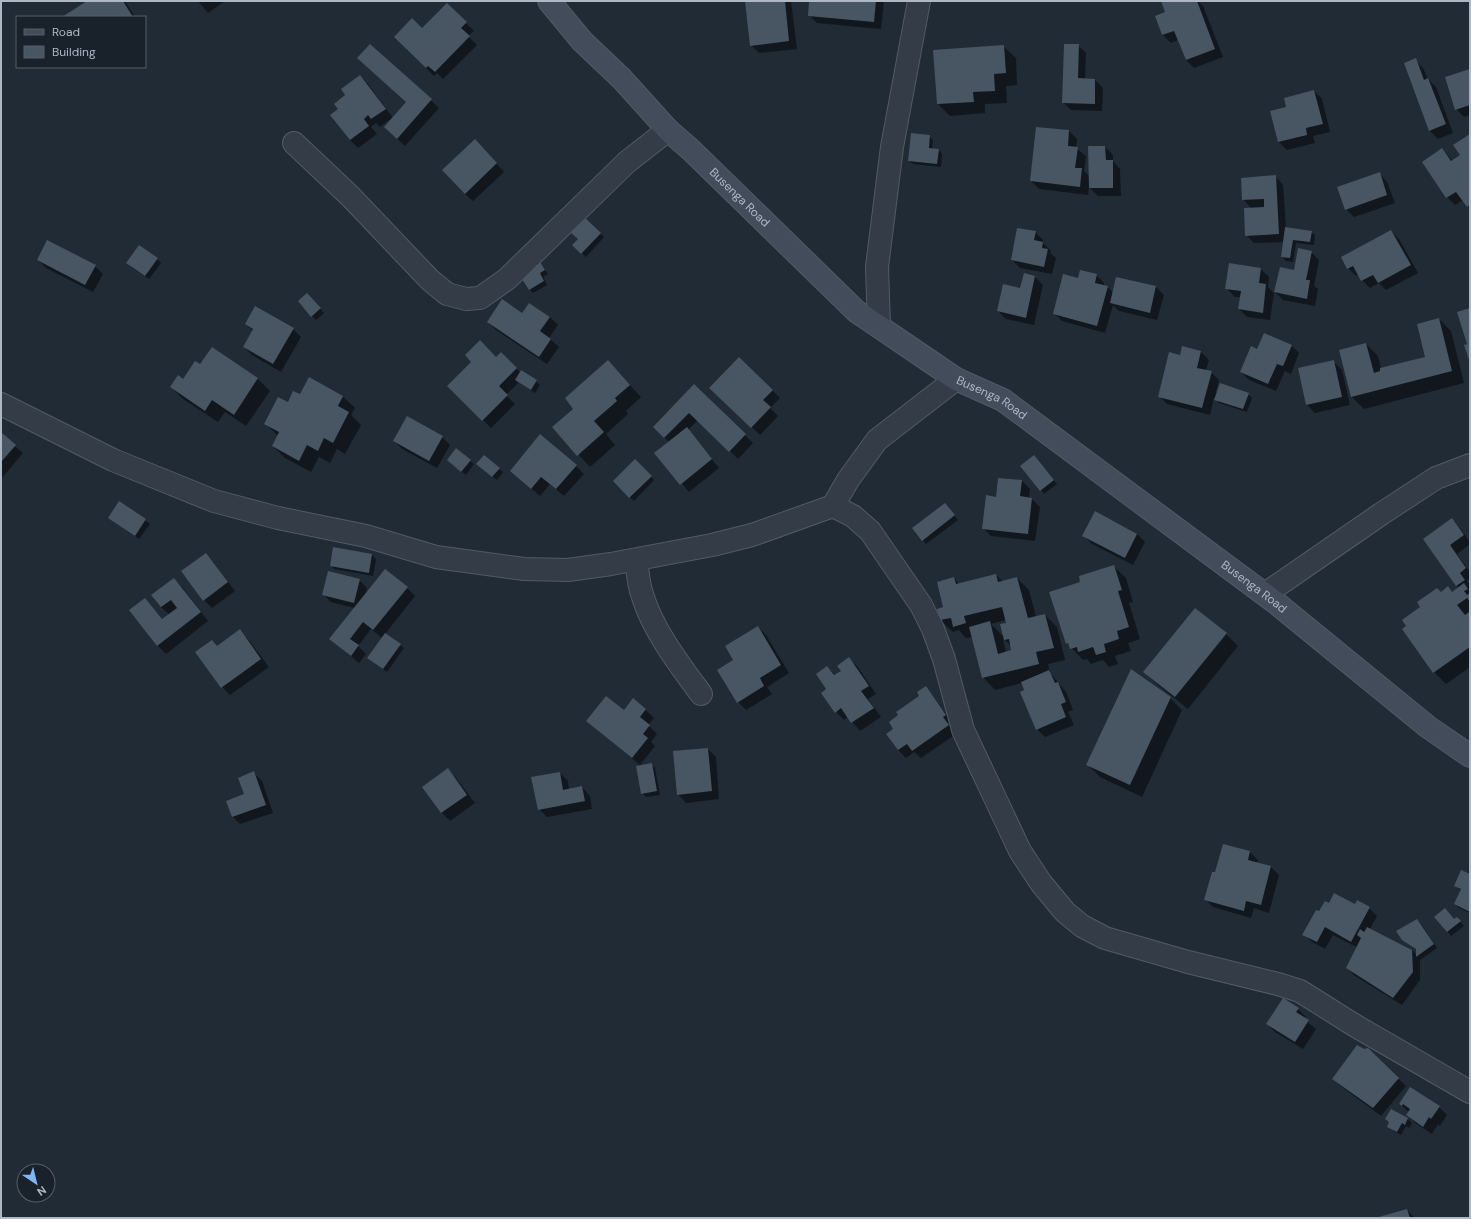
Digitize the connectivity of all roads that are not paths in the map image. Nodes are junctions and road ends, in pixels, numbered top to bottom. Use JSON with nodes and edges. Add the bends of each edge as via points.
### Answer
{"nodes":[{"id":1,"x":549,"y":1,"type":"edge"},
{"id":2,"x":919,"y":1,"type":"edge"},
{"id":3,"x":668,"y":130,"type":"junction"},
{"id":4,"x":294,"y":143,"type":"dead end"},
{"id":5,"x":879,"y":326,"type":"junction"},
{"id":6,"x":956,"y":379,"type":"junction"},
{"id":7,"x":1,"y":404,"type":"edge"},
{"id":8,"x":1470,"y":465,"type":"edge"},
{"id":9,"x":833,"y":506,"type":"junction"},
{"id":10,"x":636,"y":560,"type":"junction"},
{"id":11,"x":1265,"y":594,"type":"junction"},
{"id":12,"x":700,"y":694,"type":"dead end"},
{"id":13,"x":1470,"y":756,"type":"edge"},
{"id":14,"x":1470,"y":1092,"type":"edge"}],
"edges":[{"from":1,"to":3,"type":"street","name":"Busenga Road","via":[[582,41],[622,79]]},
{"from":2,"to":5,"type":"street","via":[[892,147],[876,267]]},
{"from":3,"to":4,"type":"street","via":[[628,162],[507,279],[480,298],[466,299],[447,294],[430,280],[351,197]]},
{"from":3,"to":5,"type":"street","name":"Busenga Road","via":[[856,311]]},
{"from":5,"to":6,"type":"street","name":"Busenga Road"},
{"from":6,"to":9,"type":"street","via":[[877,440]]},
{"from":6,"to":11,"type":"street","name":"Busenga Road","via":[[1003,400]]},
{"from":7,"to":10,"type":"street","via":[[113,460],[168,483],[214,501],[278,518],[366,536],[436,556],[524,569],[568,570]]},
{"from":8,"to":11,"type":"street","via":[[1436,478]]},
{"from":9,"to":10,"type":"street","via":[[752,535]]},
{"from":9,"to":14,"type":"street","via":[[853,516],[870,531],[921,605],[944,659],[963,730],[1020,851],[1041,883],[1065,912],[1082,926],[1105,938],[1300,991]]},
{"from":10,"to":12,"type":"street","via":[[641,593],[652,618]]},
{"from":11,"to":13,"type":"street","name":"Busenga Road","via":[[1428,727]]}]}
